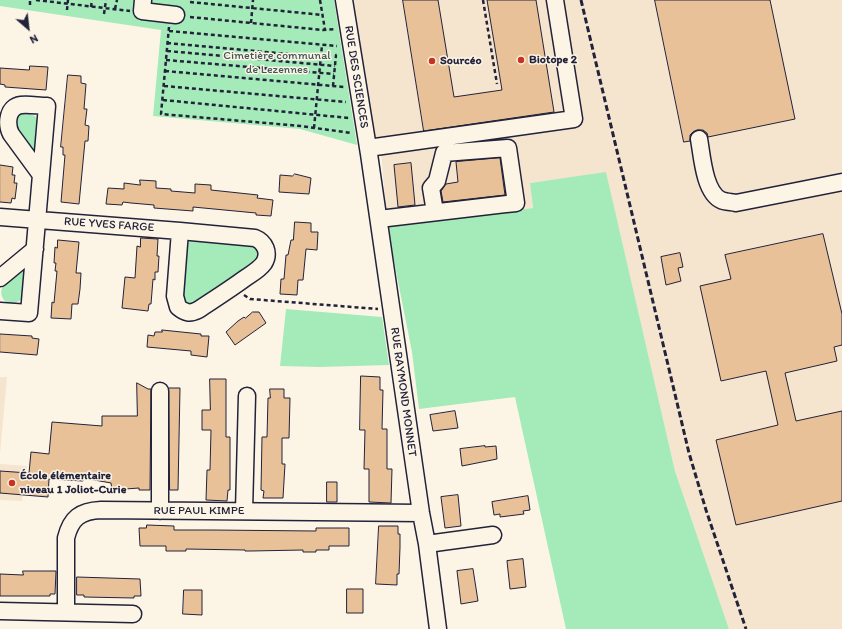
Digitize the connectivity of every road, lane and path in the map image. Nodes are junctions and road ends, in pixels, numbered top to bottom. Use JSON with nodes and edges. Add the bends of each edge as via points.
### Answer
{"nodes":[{"id":1,"x":30,"y":0,"type":"edge"},
{"id":2,"x":36,"y":0,"type":"edge"},
{"id":3,"x":43,"y":0,"type":"edge"},
{"id":4,"x":68,"y":0,"type":"edge"},
{"id":5,"x":80,"y":0,"type":"edge"},
{"id":6,"x":92,"y":0,"type":"edge"},
{"id":7,"x":106,"y":0,"type":"edge"},
{"id":8,"x":117,"y":0,"type":"edge"},
{"id":9,"x":253,"y":0,"type":"edge"},
{"id":10,"x":320,"y":0,"type":"edge"},
{"id":11,"x":344,"y":0,"type":"edge"},
{"id":12,"x":483,"y":0,"type":"edge"},
{"id":13,"x":555,"y":0,"type":"edge"},
{"id":14,"x":55,"y":1,"type":"edge"},
{"id":15,"x":190,"y":2,"type":"dead end"},
{"id":16,"x":68,"y":4,"type":"junction"},
{"id":17,"x":30,"y":5,"type":"dead end"},
{"id":18,"x":79,"y":5,"type":"junction"},
{"id":19,"x":143,"y":6,"type":"edge"},
{"id":20,"x":91,"y":7,"type":"junction"},
{"id":21,"x":105,"y":8,"type":"junction"},
{"id":22,"x":253,"y":8,"type":"junction"},
{"id":23,"x":67,"y":10,"type":"dead end"},
{"id":24,"x":115,"y":10,"type":"junction"},
{"id":25,"x":104,"y":14,"type":"dead end"},
{"id":26,"x":173,"y":15,"type":"junction"},
{"id":27,"x":322,"y":15,"type":"junction"},
{"id":28,"x":251,"y":23,"type":"junction"},
{"id":29,"x":325,"y":30,"type":"junction"},
{"id":30,"x":340,"y":30,"type":"junction"},
{"id":31,"x":168,"y":31,"type":"junction"},
{"id":32,"x":337,"y":40,"type":"dead end"},
{"id":33,"x":168,"y":43,"type":"junction"},
{"id":34,"x":322,"y":44,"type":"junction"},
{"id":35,"x":338,"y":46,"type":"junction"},
{"id":36,"x":167,"y":51,"type":"junction"},
{"id":37,"x":321,"y":57,"type":"junction"},
{"id":38,"x":166,"y":60,"type":"junction"},
{"id":39,"x":320,"y":64,"type":"junction"},
{"id":40,"x":335,"y":66,"type":"junction"},
{"id":41,"x":165,"y":72,"type":"junction"},
{"id":42,"x":319,"y":73,"type":"junction"},
{"id":43,"x":334,"y":74,"type":"junction"},
{"id":44,"x":318,"y":84,"type":"junction"},
{"id":45,"x":497,"y":84,"type":"dead end"},
{"id":46,"x":164,"y":86,"type":"junction"},
{"id":47,"x":333,"y":86,"type":"junction"},
{"id":48,"x":345,"y":87,"type":"dead end"},
{"id":49,"x":317,"y":99,"type":"junction"},
{"id":50,"x":162,"y":100,"type":"junction"},
{"id":51,"x":346,"y":102,"type":"dead end"},
{"id":52,"x":315,"y":114,"type":"junction"},
{"id":53,"x":349,"y":118,"type":"dead end"},
{"id":54,"x":314,"y":128,"type":"junction"},
{"id":55,"x":353,"y":133,"type":"dead end"},
{"id":56,"x":699,"y":139,"type":"dead end"},
{"id":57,"x":369,"y":151,"type":"junction"},
{"id":58,"x":41,"y":174,"type":"dead end"},
{"id":59,"x":842,"y":182,"type":"edge"},
{"id":60,"x":435,"y":212,"type":"junction"},
{"id":61,"x":0,"y":217,"type":"edge"},
{"id":62,"x":379,"y":219,"type":"junction"},
{"id":63,"x":37,"y":220,"type":"junction"},
{"id":64,"x":180,"y":231,"type":"junction"},
{"id":65,"x":35,"y":249,"type":"junction"},
{"id":66,"x":0,"y":278,"type":"edge"},
{"id":67,"x":231,"y":288,"type":"junction"},
{"id":68,"x":392,"y":310,"type":"junction"},
{"id":69,"x":0,"y":311,"type":"edge"},
{"id":70,"x":160,"y":391,"type":"dead end"},
{"id":71,"x":247,"y":396,"type":"dead end"},
{"id":72,"x":160,"y":511,"type":"junction"},
{"id":73,"x":244,"y":511,"type":"junction"},
{"id":74,"x":421,"y":513,"type":"junction"},
{"id":75,"x":493,"y":535,"type":"dead end"},
{"id":76,"x":427,"y":544,"type":"junction"},
{"id":77,"x":0,"y":611,"type":"edge"},
{"id":78,"x":66,"y":612,"type":"junction"},
{"id":79,"x":133,"y":614,"type":"dead end"},
{"id":80,"x":438,"y":629,"type":"edge"}],
"edges":[{"from":1,"to":17,"type":"path"},
{"from":2,"to":3,"type":"path"},
{"from":3,"to":14,"type":"path"},
{"from":4,"to":16,"type":"path"},
{"from":5,"to":18,"type":"path"},
{"from":6,"to":20,"type":"path"},
{"from":7,"to":21,"type":"path"},
{"from":8,"to":24,"type":"path"},
{"from":9,"to":22,"type":"path"},
{"from":10,"to":27,"type":"path"},
{"from":11,"to":30,"type":"street","name":"RUE DES SCIENCES"},
{"from":12,"to":45,"type":"path"},
{"from":13,"to":57,"type":"street","via":[[574,119]]},
{"from":14,"to":16,"type":"path"},
{"from":15,"to":22,"type":"path"},
{"from":16,"to":18,"type":"path"},
{"from":16,"to":23,"type":"path"},
{"from":18,"to":20,"type":"path"},
{"from":19,"to":24,"type":"path","via":[[139,12]]},
{"from":19,"to":26,"type":"street"},
{"from":20,"to":21,"type":"path"},
{"from":21,"to":24,"type":"path"},
{"from":21,"to":25,"type":"path"},
{"from":22,"to":27,"type":"path"},
{"from":22,"to":28,"type":"path"},
{"from":26,"to":28,"type":"path"},
{"from":26,"to":31,"type":"path"},
{"from":27,"to":29,"type":"path"},
{"from":28,"to":29,"type":"path"},
{"from":29,"to":30,"type":"path"},
{"from":30,"to":57,"type":"street","name":"RUE DES SCIENCES"},
{"from":31,"to":33,"type":"path"},
{"from":31,"to":34,"type":"path"},
{"from":32,"to":35,"type":"path"},
{"from":33,"to":36,"type":"path"},
{"from":33,"to":37,"type":"path"},
{"from":34,"to":35,"type":"path"},
{"from":34,"to":37,"type":"path"},
{"from":35,"to":40,"type":"path"},
{"from":36,"to":38,"type":"path"},
{"from":36,"to":39,"type":"path"},
{"from":37,"to":39,"type":"path"},
{"from":38,"to":41,"type":"path"},
{"from":38,"to":42,"type":"path"},
{"from":39,"to":40,"type":"path"},
{"from":39,"to":42,"type":"path"},
{"from":40,"to":43,"type":"path"},
{"from":41,"to":44,"type":"path"},
{"from":41,"to":46,"type":"path"},
{"from":42,"to":43,"type":"path"},
{"from":42,"to":44,"type":"path"},
{"from":43,"to":47,"type":"path"},
{"from":44,"to":47,"type":"path"},
{"from":44,"to":49,"type":"path"},
{"from":46,"to":49,"type":"path"},
{"from":46,"to":50,"type":"path"},
{"from":47,"to":48,"type":"path"},
{"from":49,"to":51,"type":"path"},
{"from":49,"to":52,"type":"path"},
{"from":50,"to":52,"type":"path"},
{"from":50,"to":54,"type":"path","via":[[161,114]]},
{"from":52,"to":53,"type":"path"},
{"from":52,"to":54,"type":"path"},
{"from":54,"to":55,"type":"path"},
{"from":56,"to":59,"type":"street","via":[[711,192],[721,200],[736,203]]},
{"from":57,"to":62,"type":"street","name":"RUE RAYMOND MONNET"},
{"from":58,"to":63,"type":"street"},
{"from":60,"to":60,"type":"street","via":[[516,203],[508,148],[444,154],[437,182],[431,188]]},
{"from":60,"to":62,"type":"street"},
{"from":61,"to":63,"type":"street","name":"RUE YVES FARGE"},
{"from":62,"to":68,"type":"street","name":"RUE RAYMOND MONNET"},
{"from":63,"to":64,"type":"street","name":"RUE YVES FARGE"},
{"from":63,"to":65,"type":"street"},
{"from":64,"to":67,"type":"street","name":"RUE YVES FARGE","via":[[175,296],[178,307],[186,313],[192,313]]},
{"from":64,"to":67,"type":"street","name":"RUE YVES FARGE","via":[[255,238],[263,244],[267,254],[264,262]]},
{"from":65,"to":66,"type":"street"},
{"from":65,"to":69,"type":"street","via":[[29,313]]},
{"from":67,"to":68,"type":"path","via":[[250,299]]},
{"from":68,"to":74,"type":"street","name":"RUE RAYMOND MONNET"},
{"from":70,"to":72,"type":"street"},
{"from":71,"to":73,"type":"street"},
{"from":72,"to":73,"type":"street","name":"RUE PAUL KIMPE"},
{"from":72,"to":78,"type":"street","name":"RUE PAUL KIMPE","via":[[96,510],[80,515],[74,520],[66,538]]},
{"from":73,"to":74,"type":"street","name":"RUE PAUL KIMPE"},
{"from":74,"to":76,"type":"street","name":"RUE RAYMOND MONNET"},
{"from":75,"to":76,"type":"street"},
{"from":76,"to":80,"type":"street","name":"RUE RAYMOND MONNET"},
{"from":77,"to":78,"type":"street"},
{"from":78,"to":79,"type":"street"}]}
